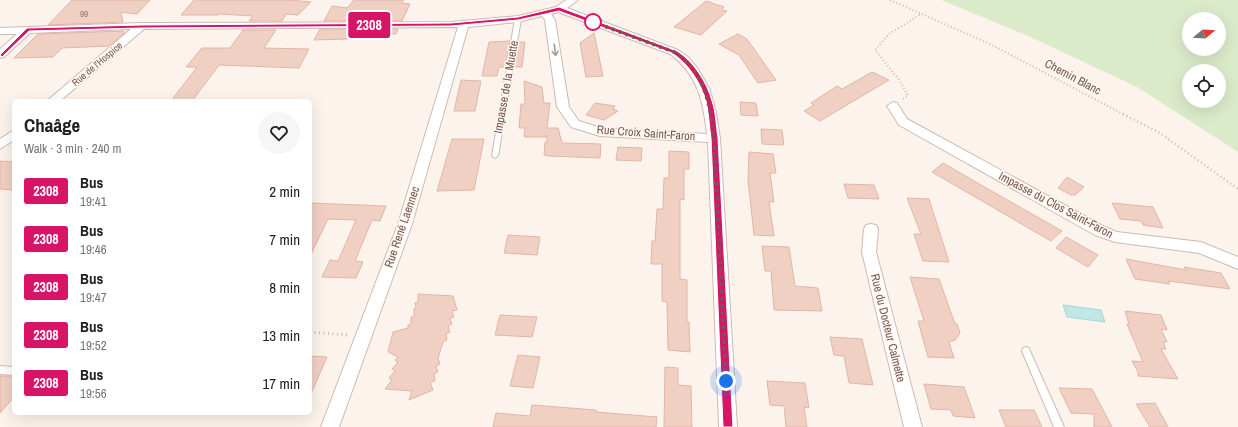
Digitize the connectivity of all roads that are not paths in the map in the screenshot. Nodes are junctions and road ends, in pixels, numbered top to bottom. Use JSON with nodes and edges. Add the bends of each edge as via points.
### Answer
{"nodes":[{"id":1,"x":573,"y":0,"type":"edge"},
{"id":2,"x":559,"y":9,"type":"junction"},
{"id":3,"x":545,"y":13,"type":"junction"},
{"id":4,"x":518,"y":19,"type":"junction"},
{"id":5,"x":464,"y":24,"type":"junction"},
{"id":6,"x":141,"y":26,"type":"junction"},
{"id":7,"x":27,"y":30,"type":"junction"},
{"id":8,"x":0,"y":31,"type":"edge"},
{"id":9,"x":0,"y":55,"type":"edge"},
{"id":10,"x":55,"y":99,"type":"edge"},
{"id":11,"x":893,"y":106,"type":"road end"},
{"id":12,"x":12,"y":136,"type":"edge"},
{"id":13,"x":714,"y":138,"type":"junction"},
{"id":14,"x":0,"y":145,"type":"edge"},
{"id":15,"x":495,"y":156,"type":"dead end"},
{"id":16,"x":871,"y":229,"type":"dead end"},
{"id":17,"x":1238,"y":263,"type":"edge"},
{"id":18,"x":1026,"y":352,"type":"dead end"},
{"id":19,"x":0,"y":370,"type":"edge"},
{"id":20,"x":12,"y":371,"type":"edge"},
{"id":21,"x":330,"y":427,"type":"edge"},
{"id":22,"x":728,"y":427,"type":"edge"},
{"id":23,"x":913,"y":427,"type":"edge"},
{"id":24,"x":1059,"y":427,"type":"edge"}],
"edges":[{"from":1,"to":2,"type":"street"},
{"from":2,"to":3,"type":"street"},
{"from":2,"to":13,"type":"street","via":[[682,56],[696,73],[709,100]]},
{"from":3,"to":4,"type":"street"},
{"from":3,"to":13,"type":"street","name":"Rue Croix Saint-Faron","one_way":true,"via":[[550,20],[563,107],[575,124],[600,132]]},
{"from":4,"to":5,"type":"street"},
{"from":4,"to":15,"type":"lane","name":"Impasse de la Muette"},
{"from":5,"to":6,"type":"street"},
{"from":5,"to":21,"type":"street","name":"Rue René Laennec","via":[[405,224]]},
{"from":6,"to":7,"type":"street"},
{"from":6,"to":10,"type":"street","name":"Rue de l'Hospice"},
{"from":7,"to":8,"type":"street"},
{"from":7,"to":9,"type":"street"},
{"from":11,"to":17,"type":"street","name":"Impasse du Clos Saint-Faron","via":[[903,122],[1100,231],[1115,237],[1202,248]]},
{"from":12,"to":14,"type":"street"},
{"from":13,"to":22,"type":"street"},
{"from":16,"to":23,"type":"street","name":"Rue du Docteur Calmette","via":[[869,252]]},
{"from":18,"to":24,"type":"lane"},
{"from":19,"to":20,"type":"lane"}]}
